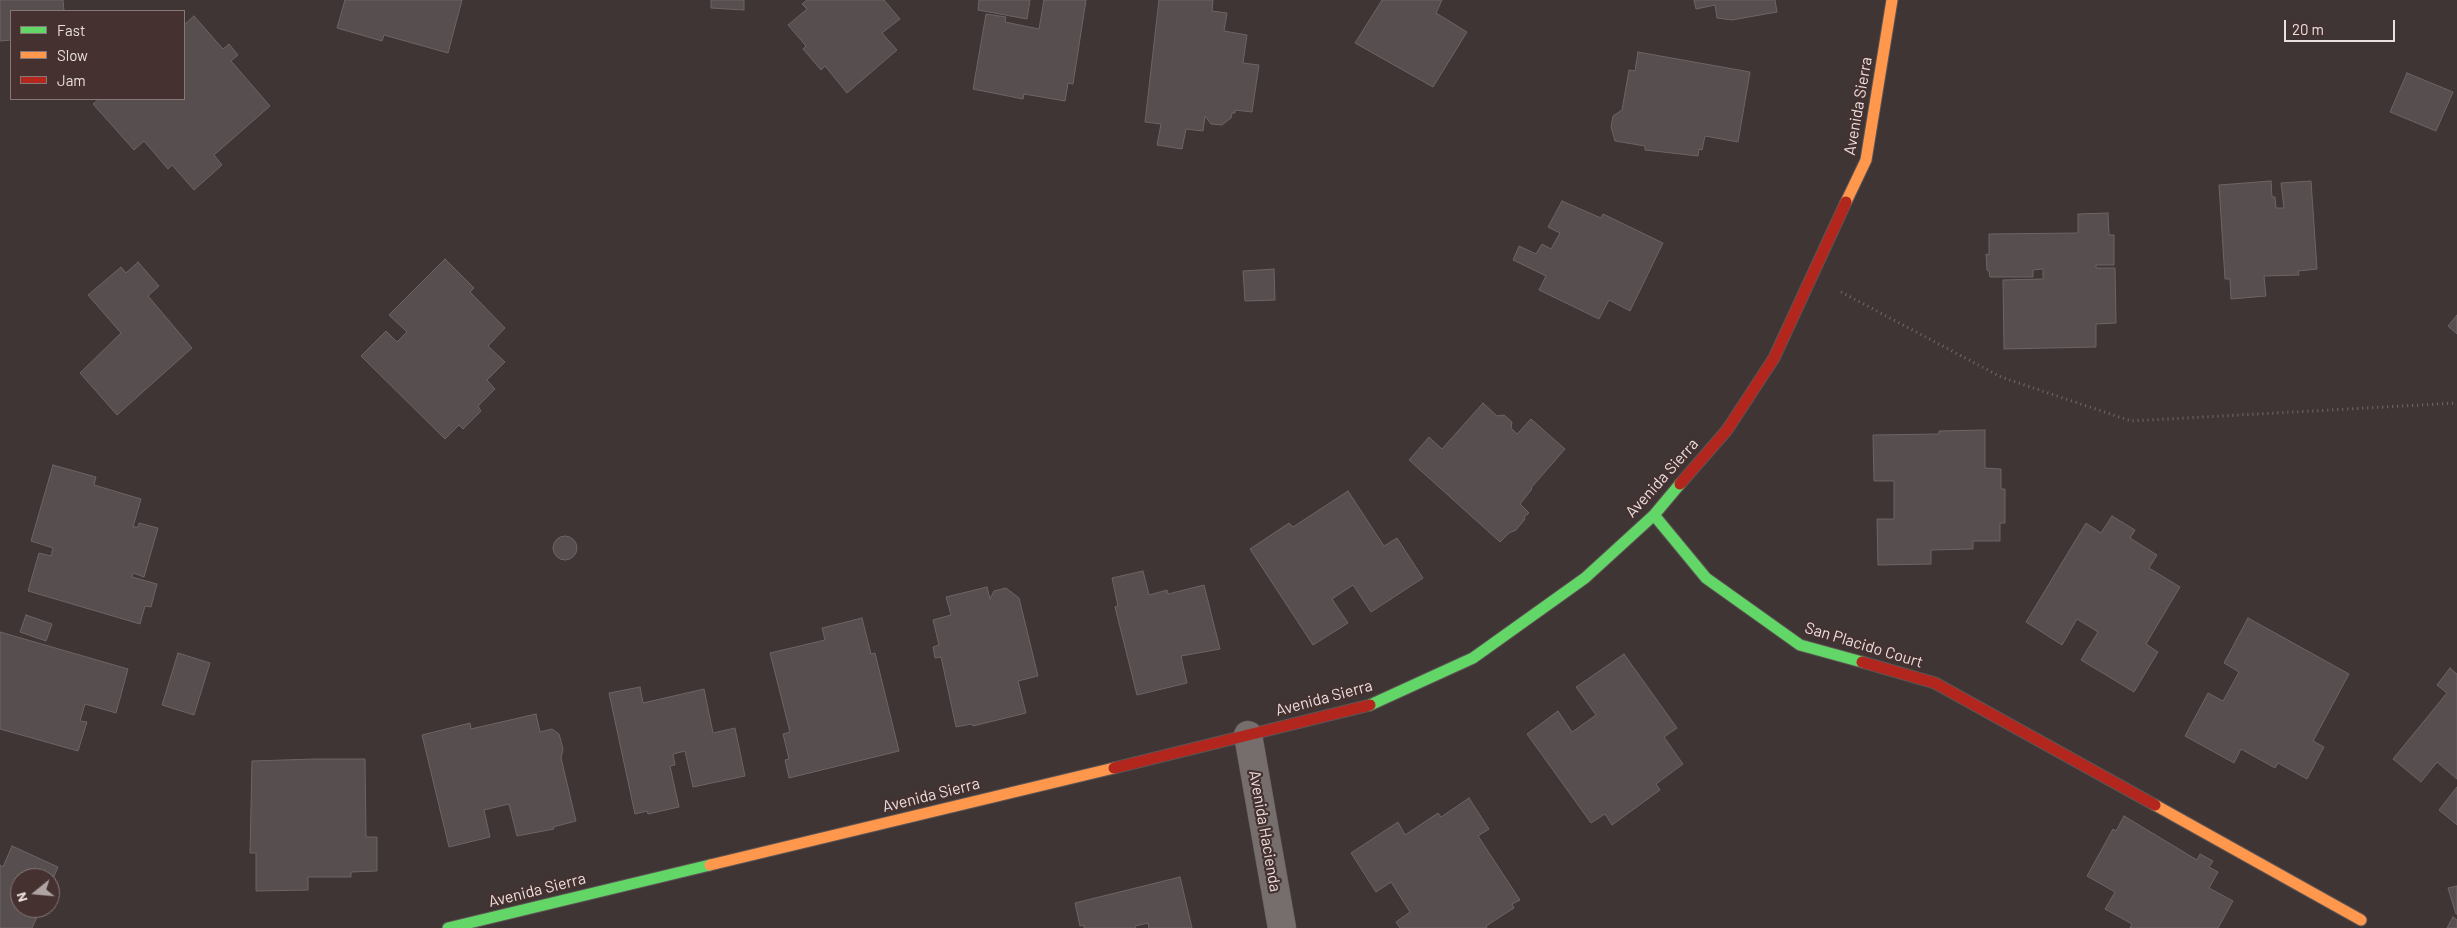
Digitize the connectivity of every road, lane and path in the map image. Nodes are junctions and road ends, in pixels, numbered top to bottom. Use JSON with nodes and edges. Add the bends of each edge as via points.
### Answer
{"nodes":[{"id":1,"x":1892,"y":0,"type":"edge"},
{"id":2,"x":1812,"y":276,"type":"junction"},
{"id":3,"x":2457,"y":403,"type":"edge"},
{"id":4,"x":1654,"y":515,"type":"junction"},
{"id":5,"x":1248,"y":735,"type":"junction"},
{"id":6,"x":2361,"y":920,"type":"dead end"},
{"id":7,"x":448,"y":928,"type":"edge"},
{"id":8,"x":1282,"y":928,"type":"edge"}],
"edges":[{"from":1,"to":2,"type":"street","name":"Avenida Sierra","via":[[1866,160]]},
{"from":2,"to":3,"type":"path","via":[[2001,376],[2131,421]]},
{"from":2,"to":4,"type":"street","name":"Avenida Sierra","via":[[1774,358],[1727,430]]},
{"from":4,"to":5,"type":"street","name":"Avenida Sierra","via":[[1585,578],[1473,658],[1365,707]]},
{"from":4,"to":6,"type":"street","name":"San Placido Court","via":[[1706,578],[1800,645],[1935,682]]},
{"from":5,"to":7,"type":"street","name":"Avenida Sierra"},
{"from":5,"to":8,"type":"street","name":"Avenida Hacienda"}]}
